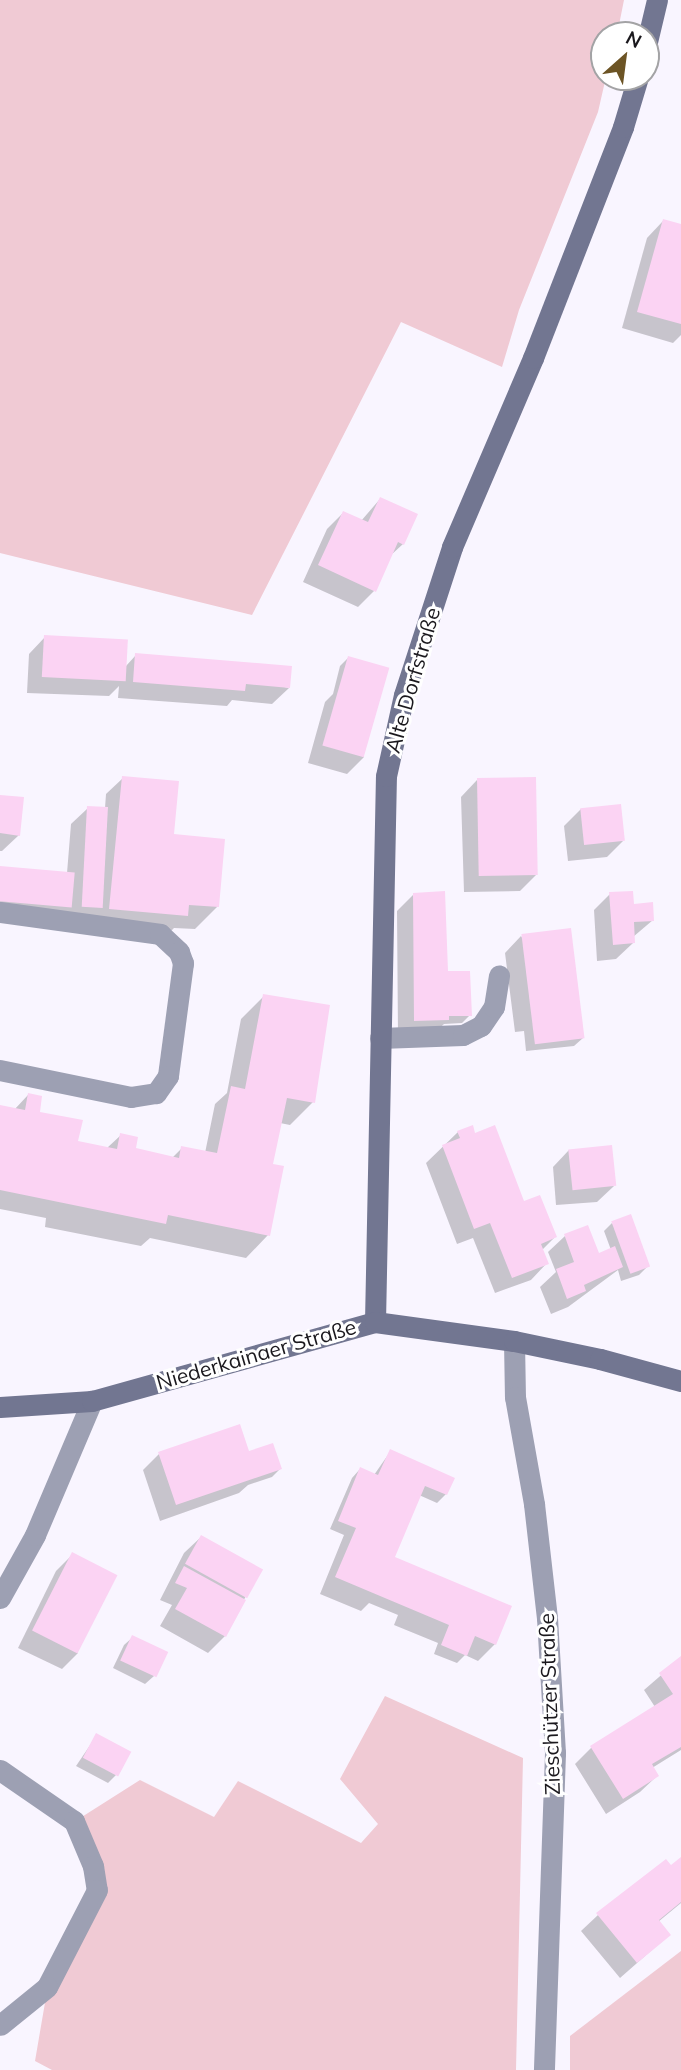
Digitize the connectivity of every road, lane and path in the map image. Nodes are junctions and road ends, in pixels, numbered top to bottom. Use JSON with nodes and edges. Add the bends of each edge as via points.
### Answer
{"nodes":[{"id":1,"x":657,"y":0,"type":"edge"},
{"id":2,"x":652,"y":21,"type":"edge"},
{"id":3,"x":634,"y":91,"type":"edge"},
{"id":4,"x":0,"y":912,"type":"edge"},
{"id":5,"x":499,"y":975,"type":"dead end"},
{"id":6,"x":380,"y":1038,"type":"junction"},
{"id":7,"x":0,"y":1070,"type":"edge"},
{"id":8,"x":375,"y":1322,"type":"junction"},
{"id":9,"x":514,"y":1341,"type":"junction"},
{"id":10,"x":681,"y":1381,"type":"edge"},
{"id":11,"x":92,"y":1401,"type":"junction"},
{"id":12,"x":0,"y":1407,"type":"edge"},
{"id":13,"x":0,"y":1598,"type":"edge"},
{"id":14,"x":0,"y":1770,"type":"edge"},
{"id":15,"x":0,"y":2025,"type":"edge"},
{"id":16,"x":544,"y":2070,"type":"edge"}],
"edges":[{"from":1,"to":2,"type":"street"},
{"from":3,"to":6,"type":"street","name":"Alte Dorfstraße","via":[[533,358],[452,547],[404,695],[386,776]]},
{"from":4,"to":7,"type":"street","via":[[160,934],[179,952],[183,963],[168,1076],[156,1093],[131,1097]]},
{"from":5,"to":6,"type":"street","via":[[494,1007],[481,1026],[463,1035]]},
{"from":6,"to":8,"type":"street","name":"Alte Dorfstraße"},
{"from":8,"to":9,"type":"street","name":"Niederkainaer Straße"},
{"from":8,"to":11,"type":"street","name":"Niederkainaer Straße"},
{"from":9,"to":10,"type":"street","name":"Niederkainaer Straße"},
{"from":9,"to":16,"type":"street","name":"Zieschützer Straße","via":[[515,1397],[547,1618],[555,1753]]},
{"from":11,"to":12,"type":"street","name":"Niederkainaer Straße"},
{"from":11,"to":13,"type":"street","via":[[34,1535]]},
{"from":14,"to":15,"type":"street","via":[[74,1821],[93,1866],[97,1890],[47,1987]]}]}
